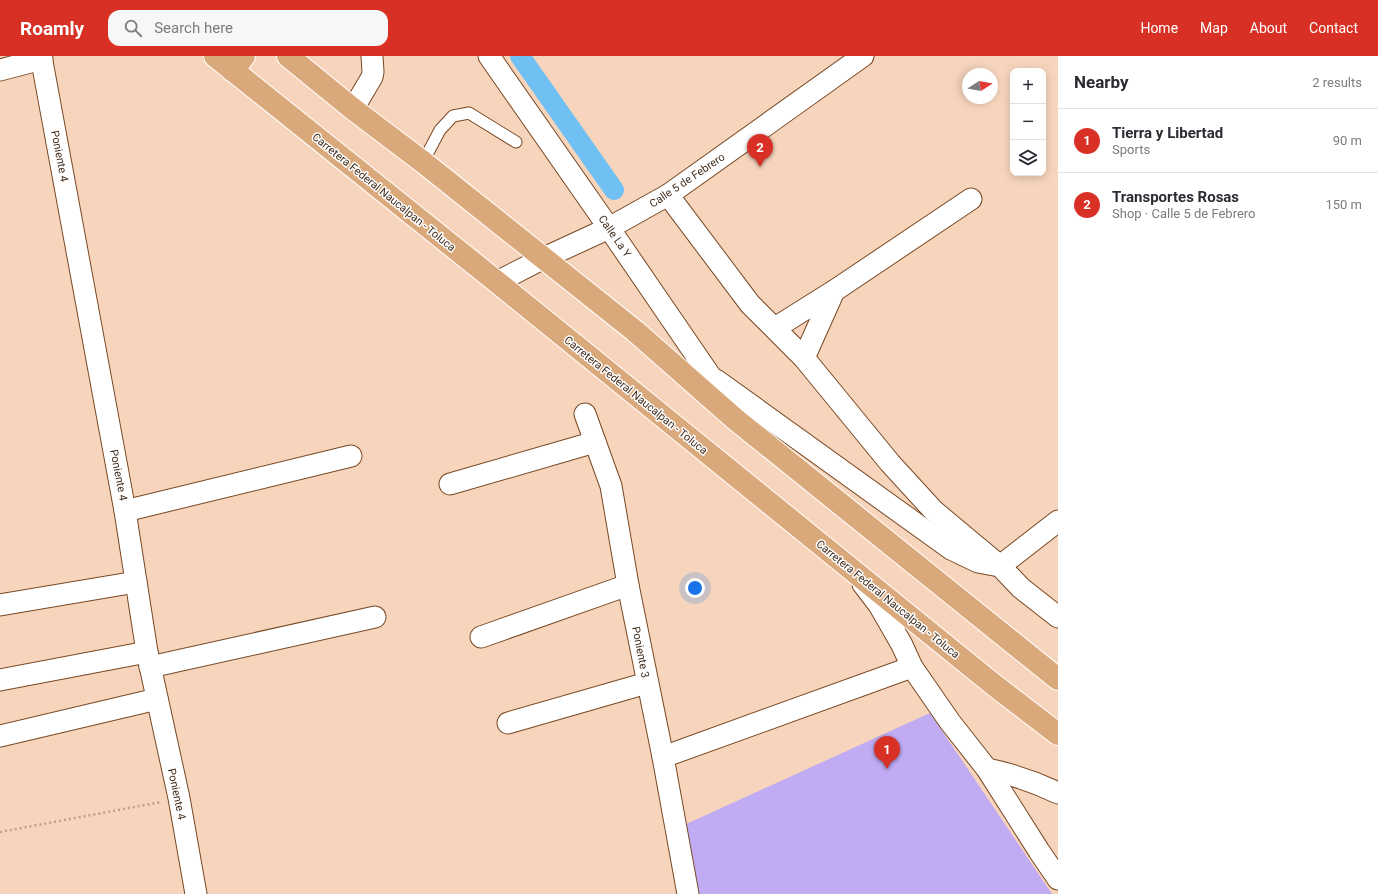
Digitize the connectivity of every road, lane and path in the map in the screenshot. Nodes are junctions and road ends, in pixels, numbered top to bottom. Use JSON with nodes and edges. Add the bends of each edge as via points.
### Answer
{"nodes":[{"id":1,"x":215,"y":56,"type":"edge"},
{"id":2,"x":288,"y":56,"type":"edge"},
{"id":3,"x":372,"y":56,"type":"edge"},
{"id":4,"x":489,"y":56,"type":"edge"},
{"id":5,"x":863,"y":56,"type":"edge"},
{"id":6,"x":41,"y":58,"type":"edge"},
{"id":7,"x":239,"y":63,"type":"edge"},
{"id":8,"x":0,"y":70,"type":"edge"},
{"id":9,"x":354,"y":109,"type":"junction"},
{"id":10,"x":516,"y":142,"type":"dead end"},
{"id":11,"x":422,"y":162,"type":"junction"},
{"id":12,"x":663,"y":198,"type":"junction"},
{"id":13,"x":971,"y":198,"type":"dead end"},
{"id":14,"x":618,"y":223,"type":"junction"},
{"id":15,"x":544,"y":258,"type":"junction"},
{"id":16,"x":497,"y":282,"type":"junction"},
{"id":17,"x":834,"y":291,"type":"junction"},
{"id":18,"x":775,"y":328,"type":"junction"},
{"id":19,"x":635,"y":331,"type":"junction"},
{"id":20,"x":804,"y":358,"type":"junction"},
{"id":21,"x":711,"y":376,"type":"junction"},
{"id":22,"x":585,"y":414,"type":"dead end"},
{"id":23,"x":735,"y":419,"type":"junction"},
{"id":24,"x":595,"y":442,"type":"junction"},
{"id":25,"x":351,"y":456,"type":"dead end"},
{"id":26,"x":450,"y":484,"type":"dead end"},
{"id":27,"x":126,"y":510,"type":"junction"},
{"id":28,"x":1058,"y":521,"type":"edge"},
{"id":29,"x":1000,"y":566,"type":"junction"},
{"id":30,"x":851,"y":570,"type":"junction"},
{"id":31,"x":136,"y":582,"type":"junction"},
{"id":32,"x":628,"y":585,"type":"junction"},
{"id":33,"x":0,"y":605,"type":"edge"},
{"id":34,"x":1055,"y":611,"type":"edge"},
{"id":35,"x":375,"y":617,"type":"dead end"},
{"id":36,"x":481,"y":637,"type":"dead end"},
{"id":37,"x":149,"y":659,"type":"junction"},
{"id":38,"x":912,"y":667,"type":"junction"},
{"id":39,"x":1058,"y":679,"type":"edge"},
{"id":40,"x":0,"y":680,"type":"edge"},
{"id":41,"x":647,"y":683,"type":"junction"},
{"id":42,"x":157,"y":699,"type":"junction"},
{"id":43,"x":508,"y":723,"type":"dead end"},
{"id":44,"x":1058,"y":734,"type":"edge"},
{"id":45,"x":0,"y":736,"type":"edge"},
{"id":46,"x":664,"y":757,"type":"junction"},
{"id":47,"x":987,"y":769,"type":"junction"},
{"id":48,"x":1058,"y":793,"type":"edge"},
{"id":49,"x":179,"y":798,"type":"junction"},
{"id":50,"x":0,"y":832,"type":"edge"},
{"id":51,"x":1058,"y":879,"type":"edge"},
{"id":52,"x":196,"y":894,"type":"edge"},
{"id":53,"x":688,"y":894,"type":"edge"}],
"edges":[{"from":1,"to":7,"type":"main road","name":"Carretera Federal Naucalpan - Toluca"},
{"from":2,"to":9,"type":"main road"},
{"from":3,"to":9,"type":"street","via":[[372,77]]},
{"from":4,"to":14,"type":"street","name":"Calle La Y"},
{"from":5,"to":12,"type":"street","name":"Calle 5 de Febrero"},
{"from":6,"to":8,"type":"street"},
{"from":6,"to":27,"type":"street","name":"Poniente 4"},
{"from":7,"to":16,"type":"main road","name":"Carretera Federal Naucalpan - Toluca"},
{"from":9,"to":11,"type":"main road"},
{"from":10,"to":11,"type":"lane","via":[[469,113],[453,116],[440,130]]},
{"from":11,"to":15,"type":"main road"},
{"from":12,"to":14,"type":"street","name":"Calle 5 de Febrero"},
{"from":12,"to":18,"type":"street","via":[[750,304]]},
{"from":13,"to":17,"type":"street"},
{"from":14,"to":15,"type":"street","name":"Calle 5 de Febrero"},
{"from":14,"to":21,"type":"street","name":"Calle La Y"},
{"from":15,"to":16,"type":"street","name":"Calle 5 de Febrero"},
{"from":15,"to":19,"type":"main road"},
{"from":16,"to":30,"type":"main road","name":"Carretera Federal Naucalpan - Toluca"},
{"from":17,"to":18,"type":"street"},
{"from":17,"to":20,"type":"street"},
{"from":18,"to":20,"type":"street"},
{"from":19,"to":21,"type":"street"},
{"from":19,"to":23,"type":"main road"},
{"from":20,"to":29,"type":"street","via":[[890,463],[934,511]]},
{"from":21,"to":23,"type":"street","name":"Calle La Y"},
{"from":21,"to":29,"type":"street","via":[[951,549],[978,562]]},
{"from":22,"to":24,"type":"street","name":"Poniente 3"},
{"from":23,"to":39,"type":"main road"},
{"from":24,"to":26,"type":"street"},
{"from":24,"to":32,"type":"street","name":"Poniente 3","via":[[611,486]]},
{"from":25,"to":27,"type":"street"},
{"from":27,"to":31,"type":"street","name":"Poniente 4"},
{"from":28,"to":29,"type":"street"},
{"from":29,"to":34,"type":"street","via":[[1021,588]]},
{"from":30,"to":38,"type":"street","via":[[879,605]]},
{"from":30,"to":44,"type":"main road","name":"Carretera Federal Naucalpan - Toluca"},
{"from":31,"to":33,"type":"street"},
{"from":31,"to":37,"type":"street","name":"Poniente 4"},
{"from":32,"to":36,"type":"street"},
{"from":32,"to":41,"type":"street","name":"Poniente 3"},
{"from":35,"to":37,"type":"street"},
{"from":37,"to":40,"type":"street"},
{"from":37,"to":42,"type":"street","name":"Poniente 4"},
{"from":38,"to":46,"type":"street"},
{"from":38,"to":47,"type":"street"},
{"from":41,"to":43,"type":"street"},
{"from":41,"to":46,"type":"street","name":"Poniente 3"},
{"from":42,"to":45,"type":"street"},
{"from":42,"to":49,"type":"street","name":"Poniente 4"},
{"from":46,"to":53,"type":"street","name":"Poniente 3"},
{"from":47,"to":48,"type":"street","via":[[1022,778]]},
{"from":47,"to":51,"type":"street"},
{"from":49,"to":50,"type":"path"},
{"from":49,"to":52,"type":"street","name":"Poniente 4"}]}
